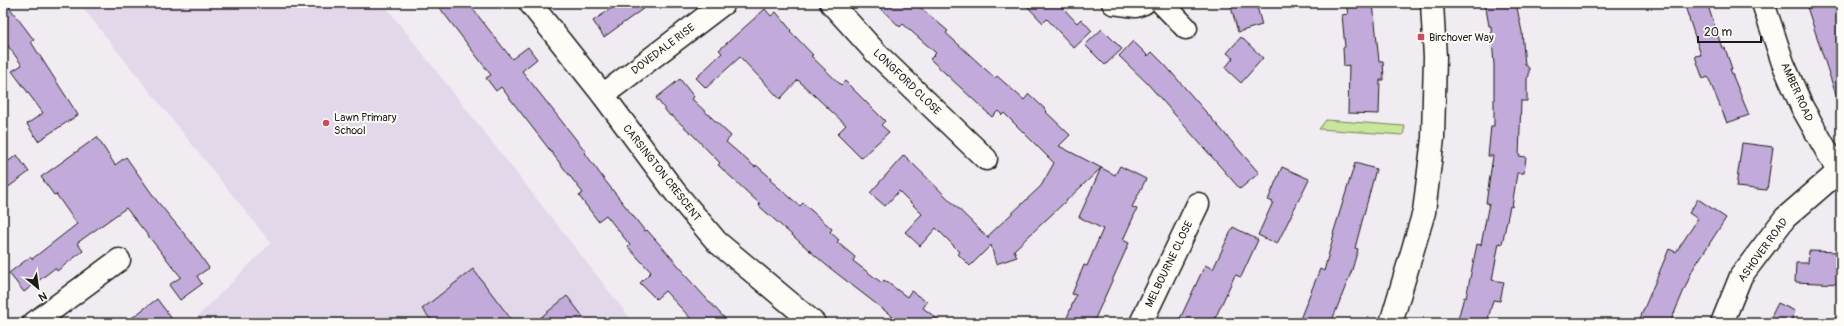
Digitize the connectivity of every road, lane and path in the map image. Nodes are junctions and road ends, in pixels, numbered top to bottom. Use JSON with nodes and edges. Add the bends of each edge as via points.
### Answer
{"nodes":[{"id":1,"x":530,"y":3,"type":"edge"},
{"id":2,"x":724,"y":3,"type":"edge"},
{"id":3,"x":831,"y":3,"type":"edge"},
{"id":4,"x":1113,"y":3,"type":"edge"},
{"id":5,"x":1144,"y":3,"type":"edge"},
{"id":6,"x":1162,"y":3,"type":"edge"},
{"id":7,"x":1432,"y":3,"type":"edge"},
{"id":8,"x":1763,"y":3,"type":"edge"},
{"id":9,"x":1186,"y":28,"type":"dead end"},
{"id":10,"x":603,"y":95,"type":"junction"},
{"id":11,"x":986,"y":159,"type":"dead end"},
{"id":12,"x":1840,"y":174,"type":"edge"},
{"id":13,"x":1198,"y":204,"type":"dead end"},
{"id":14,"x":119,"y":260,"type":"dead end"},
{"id":15,"x":34,"y":323,"type":"edge"},
{"id":16,"x":814,"y":323,"type":"edge"},
{"id":17,"x":1141,"y":323,"type":"edge"},
{"id":18,"x":1391,"y":323,"type":"edge"},
{"id":19,"x":1722,"y":323,"type":"edge"}],
"edges":[{"from":1,"to":10,"type":"street","name":"CARSINGTON CRESCENT"},
{"from":2,"to":10,"type":"street","name":"DOVEDALE RISE"},
{"from":3,"to":11,"type":"street","name":"LONGFORD CLOSE","via":[[878,55]]},
{"from":4,"to":5,"type":"street","via":[[1136,6]]},
{"from":6,"to":9,"type":"street"},
{"from":7,"to":18,"type":"street","via":[[1435,57],[1433,138],[1424,212]]},
{"from":8,"to":12,"type":"street","name":"AMBER ROAD","via":[[1783,64],[1802,107]]},
{"from":10,"to":16,"type":"street","name":"CARSINGTON CRESCENT","via":[[675,192],[717,242]]},
{"from":12,"to":19,"type":"street","name":"ASHOVER ROAD","via":[[1785,218],[1742,276]]},
{"from":13,"to":17,"type":"street","name":"MELBOURNE CLOSE"},
{"from":14,"to":15,"type":"street"}]}
